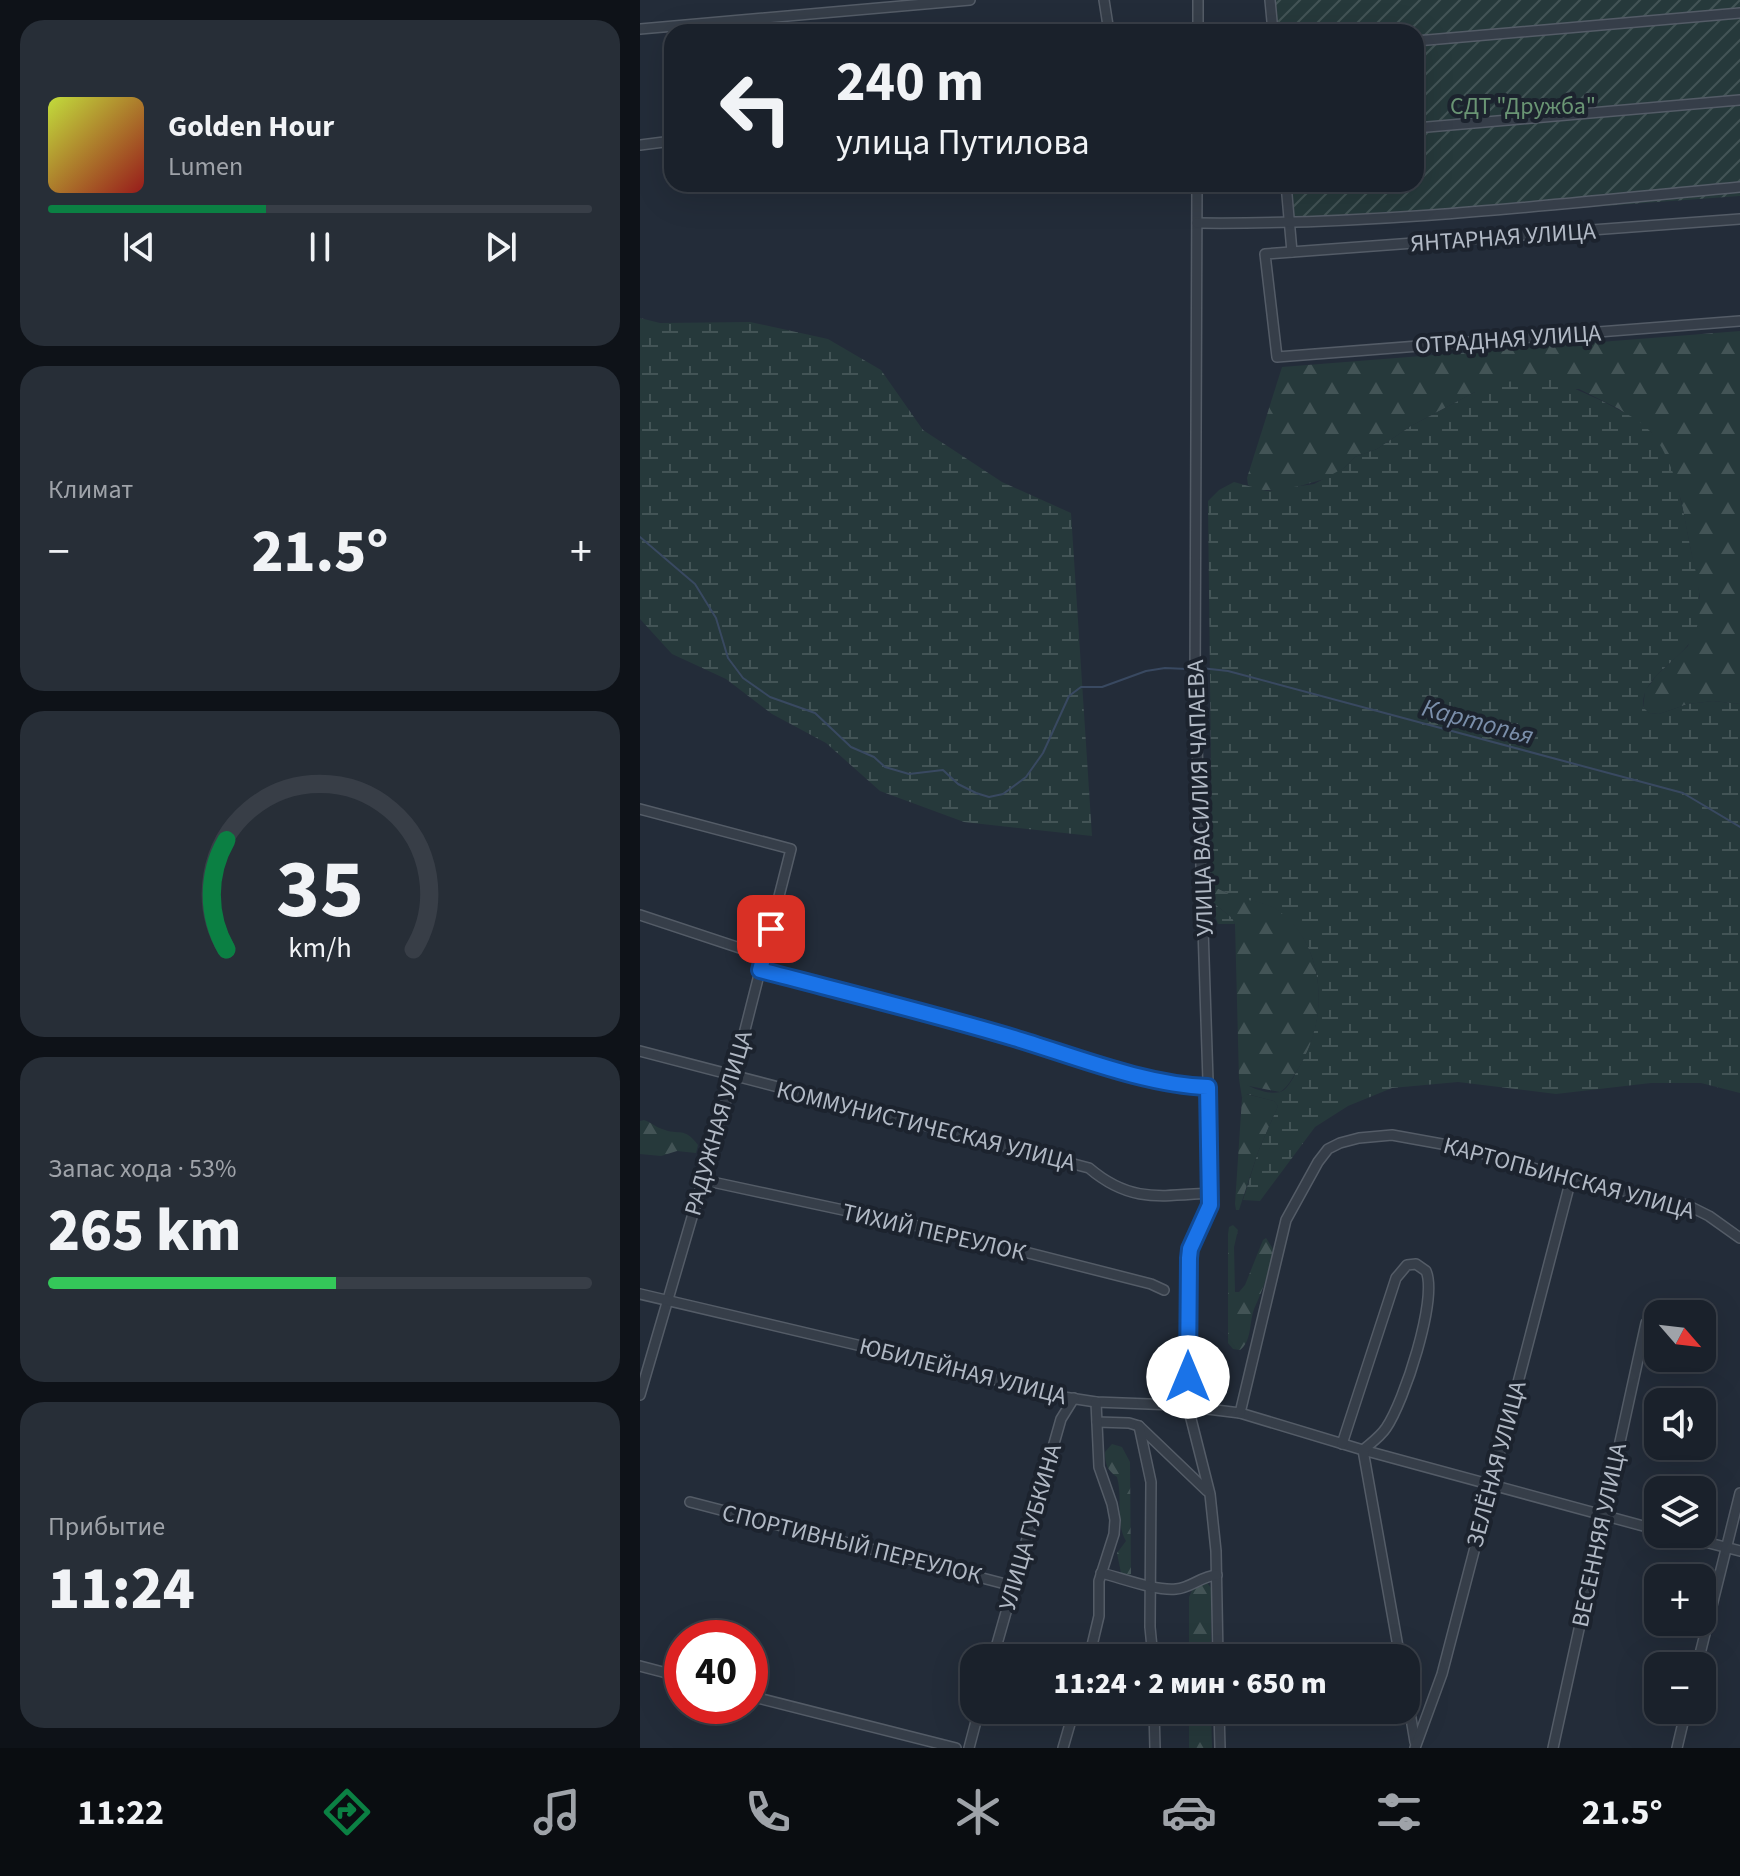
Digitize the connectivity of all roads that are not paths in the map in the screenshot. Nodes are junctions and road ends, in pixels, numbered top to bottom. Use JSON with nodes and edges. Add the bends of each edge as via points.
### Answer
{"nodes":[{"id":1,"x":970,"y":0,"type":"edge"},
{"id":2,"x":1104,"y":0,"type":"edge"},
{"id":3,"x":1198,"y":0,"type":"edge"},
{"id":4,"x":1270,"y":0,"type":"edge"},
{"id":5,"x":1740,"y":13,"type":"edge"},
{"id":6,"x":697,"y":24,"type":"edge"},
{"id":7,"x":1108,"y":24,"type":"edge"},
{"id":8,"x":1198,"y":24,"type":"edge"},
{"id":9,"x":1272,"y":24,"type":"edge"},
{"id":10,"x":664,"y":27,"type":"edge"},
{"id":11,"x":640,"y":29,"type":"edge"},
{"id":12,"x":1424,"y":40,"type":"edge"},
{"id":13,"x":1740,"y":100,"type":"edge"},
{"id":14,"x":1424,"y":127,"type":"edge"},
{"id":15,"x":664,"y":142,"type":"edge"},
{"id":16,"x":640,"y":145,"type":"edge"},
{"id":17,"x":1740,"y":187,"type":"edge"},
{"id":18,"x":1197,"y":192,"type":"edge"},
{"id":19,"x":1287,"y":192,"type":"edge"},
{"id":20,"x":1740,"y":219,"type":"edge"},
{"id":21,"x":1197,"y":223,"type":"junction"},
{"id":22,"x":1290,"y":224,"type":"junction"},
{"id":23,"x":1292,"y":252,"type":"junction"},
{"id":24,"x":1740,"y":321,"type":"edge"},
{"id":25,"x":1277,"y":357,"type":"joint"},
{"id":26,"x":640,"y":809,"type":"edge"},
{"id":27,"x":640,"y":915,"type":"edge"},
{"id":28,"x":764,"y":956,"type":"junction"},
{"id":29,"x":760,"y":970,"type":"junction"},
{"id":30,"x":640,"y":1051,"type":"edge"},
{"id":31,"x":733,"y":1077,"type":"junction"},
{"id":32,"x":1208,"y":1087,"type":"junction"},
{"id":33,"x":1571,"y":1179,"type":"junction"},
{"id":34,"x":703,"y":1180,"type":"junction"},
{"id":35,"x":1210,"y":1193,"type":"junction"},
{"id":36,"x":1740,"y":1238,"type":"edge"},
{"id":37,"x":1164,"y":1290,"type":"dead end"},
{"id":38,"x":640,"y":1294,"type":"edge"},
{"id":39,"x":667,"y":1301,"type":"junction"},
{"id":40,"x":1644,"y":1332,"type":"edge"},
{"id":41,"x":640,"y":1395,"type":"edge"},
{"id":42,"x":1074,"y":1398,"type":"junction"},
{"id":43,"x":1096,"y":1402,"type":"junction"},
{"id":44,"x":1188,"y":1407,"type":"junction"},
{"id":45,"x":1240,"y":1413,"type":"junction"},
{"id":46,"x":1097,"y":1422,"type":"junction"},
{"id":47,"x":1139,"y":1426,"type":"junction"},
{"id":48,"x":1342,"y":1444,"type":"junction"},
{"id":49,"x":1363,"y":1450,"type":"junction"},
{"id":50,"x":1490,"y":1484,"type":"junction"},
{"id":51,"x":1740,"y":1493,"type":"edge"},
{"id":52,"x":1210,"y":1494,"type":"junction"},
{"id":53,"x":690,"y":1502,"type":"dead end"},
{"id":54,"x":1603,"y":1515,"type":"junction"},
{"id":55,"x":1644,"y":1526,"type":"edge"},
{"id":56,"x":1716,"y":1545,"type":"edge"},
{"id":57,"x":1727,"y":1548,"type":"junction"},
{"id":58,"x":1740,"y":1551,"type":"edge"},
{"id":59,"x":1101,"y":1573,"type":"junction"},
{"id":60,"x":1217,"y":1575,"type":"junction"},
{"id":61,"x":1151,"y":1585,"type":"junction"},
{"id":62,"x":1013,"y":1586,"type":"junction"},
{"id":63,"x":997,"y":1644,"type":"edge"},
{"id":64,"x":1092,"y":1644,"type":"edge"},
{"id":65,"x":1152,"y":1644,"type":"edge"},
{"id":66,"x":1218,"y":1644,"type":"edge"},
{"id":67,"x":1398,"y":1644,"type":"edge"},
{"id":68,"x":1701,"y":1652,"type":"edge"},
{"id":69,"x":640,"y":1666,"type":"edge"},
{"id":70,"x":664,"y":1672,"type":"edge"},
{"id":71,"x":768,"y":1701,"type":"edge"},
{"id":72,"x":975,"y":1724,"type":"edge"},
{"id":73,"x":1070,"y":1724,"type":"edge"},
{"id":74,"x":1154,"y":1724,"type":"edge"},
{"id":75,"x":1219,"y":1724,"type":"edge"},
{"id":76,"x":1412,"y":1724,"type":"edge"},
{"id":77,"x":1683,"y":1724,"type":"edge"},
{"id":78,"x":1416,"y":1747,"type":"edge"},
{"id":79,"x":956,"y":1748,"type":"edge"},
{"id":80,"x":969,"y":1748,"type":"edge"},
{"id":81,"x":1063,"y":1748,"type":"edge"},
{"id":82,"x":1155,"y":1748,"type":"edge"},
{"id":83,"x":1220,"y":1748,"type":"edge"},
{"id":84,"x":1553,"y":1748,"type":"edge"},
{"id":85,"x":1677,"y":1748,"type":"edge"}],
"edges":[{"from":1,"to":6,"type":"street"},
{"from":2,"to":7,"type":"street"},
{"from":3,"to":8,"type":"street"},
{"from":4,"to":9,"type":"street"},
{"from":5,"to":12,"type":"street"},
{"from":10,"to":11,"type":"street"},
{"from":13,"to":14,"type":"street"},
{"from":15,"to":16,"type":"street"},
{"from":17,"to":22,"type":"street","name":"ЯНТАРНАЯ УЛИЦА","via":[[1535,208]]},
{"from":18,"to":21,"type":"street","name":"УЛИЦА ВАСИЛИЯ ЧАПАЕВА"},
{"from":19,"to":22,"type":"street"},
{"from":20,"to":23,"type":"street","name":"ЯНТАРНАЯ УЛИЦА"},
{"from":21,"to":22,"type":"street","name":"ЯНТАРНАЯ УЛИЦА"},
{"from":21,"to":32,"type":"street","name":"УЛИЦА ВАСИЛИЯ ЧАПАЕВА","via":[[1195,683]]},
{"from":22,"to":23,"type":"street"},
{"from":23,"to":25,"type":"street","name":"ЯНТАРНАЯ УЛИЦА","via":[[1265,254]]},
{"from":24,"to":25,"type":"street","name":"ОТРАДНАЯ УЛИЦА"},
{"from":26,"to":28,"type":"street","name":"РАДУЖНАЯ УЛИЦА","via":[[791,849]]},
{"from":27,"to":28,"type":"street"},
{"from":28,"to":29,"type":"street","name":"РАДУЖНАЯ УЛИЦА"},
{"from":29,"to":31,"type":"street","name":"РАДУЖНАЯ УЛИЦА"},
{"from":29,"to":32,"type":"street","via":[[1133,1074]]},
{"from":30,"to":31,"type":"street","name":"КОММУНИСТИЧЕСКАЯ УЛИЦА"},
{"from":31,"to":34,"type":"street","name":"РАДУЖНАЯ УЛИЦА"},
{"from":31,"to":35,"type":"street","name":"КОММУНИСТИЧЕСКАЯ УЛИЦА","via":[[1089,1168],[1122,1190],[1141,1195]]},
{"from":32,"to":35,"type":"street","name":"УЛИЦА ВАСИЛИЯ ЧАПАЕВА"},
{"from":33,"to":36,"type":"street","name":"КАРТОПЬИНСКАЯ УЛИЦА","via":[[1687,1205]]},
{"from":33,"to":45,"type":"street","name":"КАРТОПЬИНСКАЯ УЛИЦА","via":[[1464,1148],[1392,1135],[1359,1138],[1328,1149],[1286,1220]]},
{"from":33,"to":50,"type":"street","name":"ЗЕЛЁНАЯ УЛИЦА"},
{"from":34,"to":37,"type":"street","name":"ТИХИЙ ПЕРЕУЛОК","via":[[946,1232]]},
{"from":34,"to":39,"type":"street","name":"РАДУЖНАЯ УЛИЦА"},
{"from":35,"to":44,"type":"street","name":"УЛИЦА ВАСИЛИЯ ЧАПАЕВА","via":[[1189,1258]]},
{"from":38,"to":39,"type":"street","name":"ЮБИЛЕЙНАЯ УЛИЦА"},
{"from":39,"to":41,"type":"street","name":"РАДУЖНАЯ УЛИЦА"},
{"from":39,"to":42,"type":"street","name":"ЮБИЛЕЙНАЯ УЛИЦА"},
{"from":40,"to":54,"type":"street","name":"ВЕСЕННЯЯ УЛИЦА"},
{"from":42,"to":43,"type":"street","name":"ЮБИЛЕЙНАЯ УЛИЦА"},
{"from":42,"to":62,"type":"street","name":"УЛИЦА ГУБКИНА","via":[[1061,1419]]},
{"from":43,"to":44,"type":"street","name":"ЮБИЛЕЙНАЯ УЛИЦА"},
{"from":43,"to":46,"type":"street"},
{"from":44,"to":45,"type":"street","name":"ЮБИЛЕЙНАЯ УЛИЦА"},
{"from":44,"to":52,"type":"street","name":"УЛИЦА ВАСИЛИЯ ЧАПАЕВА"},
{"from":45,"to":48,"type":"street","name":"ЮБИЛЕЙНАЯ УЛИЦА"},
{"from":46,"to":47,"type":"street"},
{"from":46,"to":59,"type":"street","via":[[1099,1467],[1115,1520]]},
{"from":47,"to":52,"type":"street"},
{"from":47,"to":61,"type":"street","via":[[1151,1482]]},
{"from":48,"to":49,"type":"street","name":"ЮБИЛЕЙНАЯ УЛИЦА"},
{"from":48,"to":49,"type":"street","via":[[1396,1278],[1407,1265],[1416,1264],[1426,1271],[1430,1285],[1408,1378],[1385,1430]]},
{"from":49,"to":50,"type":"street","name":"ЮБИЛЕЙНАЯ УЛИЦА"},
{"from":49,"to":67,"type":"street"},
{"from":50,"to":54,"type":"street","name":"ЮБИЛЕЙНАЯ УЛИЦА"},
{"from":50,"to":78,"type":"street","name":"ЗЕЛЁНАЯ УЛИЦА","via":[[1442,1674]]},
{"from":51,"to":57,"type":"street"},
{"from":52,"to":60,"type":"street","name":"УЛИЦА ВАСИЛИЯ ЧАПАЕВА"},
{"from":53,"to":62,"type":"street","name":"СПОРТИВНЫЙ ПЕРЕУЛОК"},
{"from":54,"to":55,"type":"street","name":"ЮБИЛЕЙНАЯ УЛИЦА"},
{"from":54,"to":84,"type":"street","name":"ВЕСЕННЯЯ УЛИЦА"},
{"from":56,"to":57,"type":"street"},
{"from":57,"to":58,"type":"street"},
{"from":57,"to":68,"type":"street"},
{"from":59,"to":61,"type":"street"},
{"from":59,"to":64,"type":"street"},
{"from":60,"to":61,"type":"street","via":[[1180,1588]]},
{"from":60,"to":66,"type":"street","name":"УЛИЦА ВАСИЛИЯ ЧАПАЕВА"},
{"from":61,"to":65,"type":"street"},
{"from":62,"to":63,"type":"street","name":"УЛИЦА ГУБКИНА"},
{"from":69,"to":70,"type":"street"},
{"from":71,"to":79,"type":"street"},
{"from":72,"to":80,"type":"street"},
{"from":73,"to":81,"type":"street"},
{"from":74,"to":82,"type":"street"},
{"from":75,"to":83,"type":"street"},
{"from":76,"to":78,"type":"street"},
{"from":77,"to":85,"type":"street"}]}
